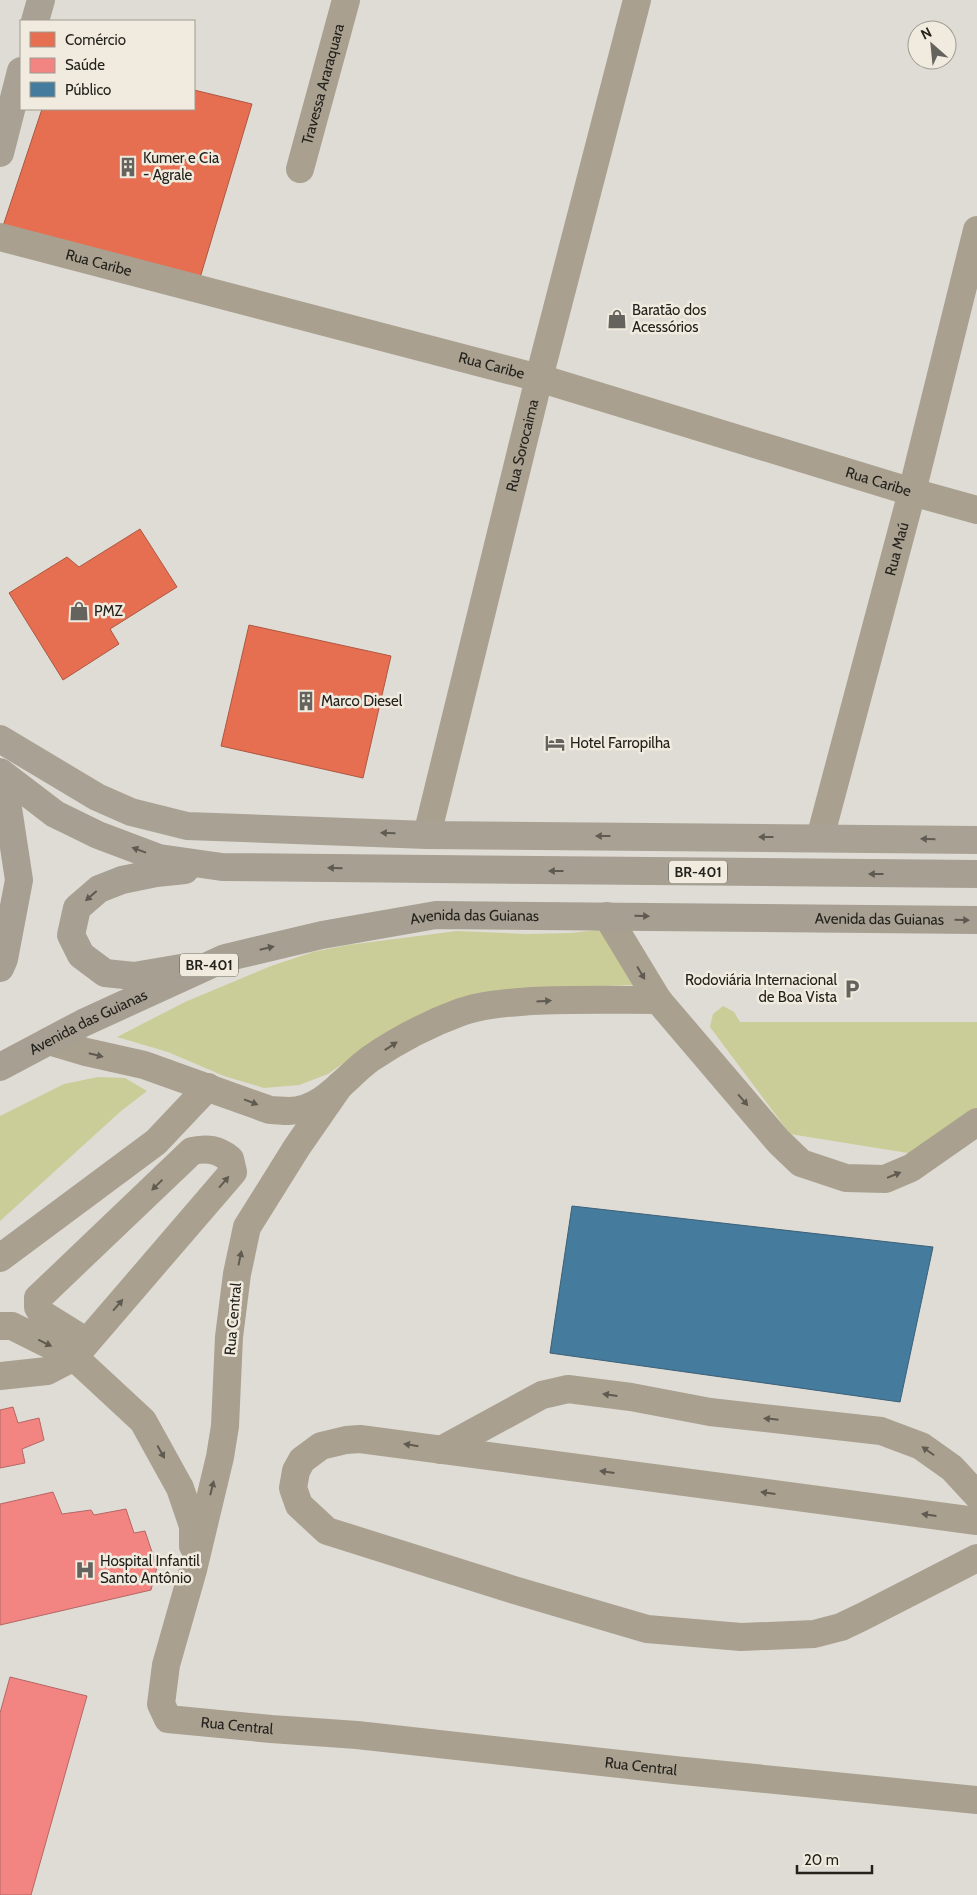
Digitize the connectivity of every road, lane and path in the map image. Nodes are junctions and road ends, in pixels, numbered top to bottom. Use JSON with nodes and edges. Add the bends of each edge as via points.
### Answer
{"nodes":[{"id":1,"x":42,"y":0,"type":"edge"},
{"id":2,"x":346,"y":0,"type":"edge"},
{"id":3,"x":637,"y":0,"type":"edge"},
{"id":4,"x":35,"y":20,"type":"edge"},
{"id":5,"x":20,"y":75,"type":"edge"},
{"id":6,"x":0,"y":153,"type":"edge"},
{"id":7,"x":300,"y":169,"type":"dead end"},
{"id":8,"x":977,"y":230,"type":"edge"},
{"id":9,"x":0,"y":237,"type":"edge"},
{"id":10,"x":539,"y":378,"type":"junction"},
{"id":11,"x":912,"y":492,"type":"junction"},
{"id":12,"x":977,"y":510,"type":"edge"},
{"id":13,"x":8,"y":744,"type":"edge"},
{"id":14,"x":0,"y":772,"type":"edge"},
{"id":15,"x":0,"y":783,"type":"edge"},
{"id":16,"x":427,"y":835,"type":"junction"},
{"id":17,"x":820,"y":838,"type":"junction"},
{"id":18,"x":977,"y":840,"type":"edge"},
{"id":19,"x":222,"y":867,"type":"junction"},
{"id":20,"x":977,"y":874,"type":"edge"},
{"id":21,"x":607,"y":916,"type":"junction"},
{"id":22,"x":977,"y":920,"type":"edge"},
{"id":23,"x":225,"y":958,"type":"junction"},
{"id":24,"x":0,"y":968,"type":"edge"},
{"id":25,"x":658,"y":1000,"type":"junction"},
{"id":26,"x":49,"y":1041,"type":"junction"},
{"id":27,"x":0,"y":1067,"type":"edge"},
{"id":28,"x":340,"y":1085,"type":"junction"},
{"id":29,"x":208,"y":1087,"type":"junction"},
{"id":30,"x":977,"y":1122,"type":"edge"},
{"id":31,"x":0,"y":1258,"type":"edge"},
{"id":32,"x":0,"y":1326,"type":"edge"},
{"id":33,"x":81,"y":1350,"type":"junction"},
{"id":34,"x":0,"y":1376,"type":"edge"},
{"id":35,"x":441,"y":1450,"type":"junction"},
{"id":36,"x":977,"y":1495,"type":"edge"},
{"id":37,"x":977,"y":1521,"type":"edge"},
{"id":38,"x":977,"y":1558,"type":"edge"},
{"id":39,"x":193,"y":1570,"type":"junction"},
{"id":40,"x":977,"y":1800,"type":"edge"}],
"edges":[{"from":1,"to":4,"type":"main road"},
{"from":2,"to":7,"type":"street","name":"Travessa Araraquara"},
{"from":3,"to":10,"type":"street","name":"Rua Sorocaima"},
{"from":5,"to":6,"type":"main road"},
{"from":8,"to":11,"type":"street","name":"Rua Maú"},
{"from":9,"to":10,"type":"street","name":"Rua Caribe"},
{"from":10,"to":11,"type":"street","name":"Rua Caribe"},
{"from":10,"to":16,"type":"street","name":"Rua Sorocaima"},
{"from":11,"to":12,"type":"street","name":"Rua Caribe"},
{"from":11,"to":17,"type":"street","name":"Rua Maú"},
{"from":16,"to":13,"type":"main road","one_way":true,"via":[[188,826],[131,812],[97,797]]},
{"from":19,"to":14,"type":"highway","number":"BR-401","one_way":true,"via":[[159,858],[98,836],[55,814]]},
{"from":15,"to":24,"type":"highway","via":[[6,794],[19,880]]},
{"from":17,"to":16,"type":"main road","one_way":true},
{"from":18,"to":17,"type":"main road","one_way":true},
{"from":20,"to":19,"type":"highway","number":"BR-401","one_way":true},
{"from":19,"to":23,"type":"highway","one_way":true,"via":[[156,873],[99,889],[77,908],[71,935],[81,955],[105,973],[134,976]]},
{"from":21,"to":22,"type":"highway","name":"Avenida das Guianas","number":"BR-401","one_way":true},
{"from":23,"to":21,"type":"highway","name":"Avenida das Guianas","number":"BR-401","one_way":true,"via":[[322,935],[436,915]]},
{"from":21,"to":25,"type":"street","one_way":true},
{"from":23,"to":26,"type":"highway","name":"Avenida das Guianas","number":"BR-401"},
{"from":28,"to":25,"type":"street","one_way":true,"via":[[368,1060],[400,1039],[464,1011],[498,1003]]},
{"from":25,"to":30,"type":"street","one_way":true,"via":[[779,1142],[802,1163],[846,1178],[885,1179],[911,1168]]},
{"from":26,"to":27,"type":"highway","name":"Avenida das Guianas","number":"BR-401"},
{"from":26,"to":29,"type":"street","one_way":true,"via":[[144,1065]]},
{"from":29,"to":28,"type":"street","one_way":true,"via":[[270,1110],[290,1111],[309,1107]]},
{"from":39,"to":28,"type":"street","name":"Rua Central","one_way":true,"via":[[225,1426],[229,1337],[247,1227]]},
{"from":29,"to":31,"type":"street","via":[[156,1142]]},
{"from":32,"to":33,"type":"street","one_way":true,"via":[[12,1326]]},
{"from":33,"to":33,"type":"street","one_way":true,"via":[[233,1172],[230,1159],[223,1153],[209,1148],[192,1151],[38,1298],[42,1314]]},
{"from":33,"to":34,"type":"street","via":[[47,1371]]},
{"from":33,"to":39,"type":"street","one_way":true,"via":[[143,1421],[180,1488],[192,1526]]},
{"from":36,"to":35,"type":"street","one_way":true,"via":[[952,1468],[921,1446],[881,1431],[710,1412],[568,1389],[542,1395]]},
{"from":37,"to":35,"type":"street","one_way":true},
{"from":35,"to":38,"type":"street","one_way":true,"via":[[360,1439],[321,1446],[302,1460],[293,1488],[299,1505],[327,1531],[647,1628],[741,1638],[814,1634],[848,1623]]},
{"from":39,"to":40,"type":"street","name":"Rua Central","via":[[166,1665],[161,1704],[168,1719],[357,1735]]}]}
